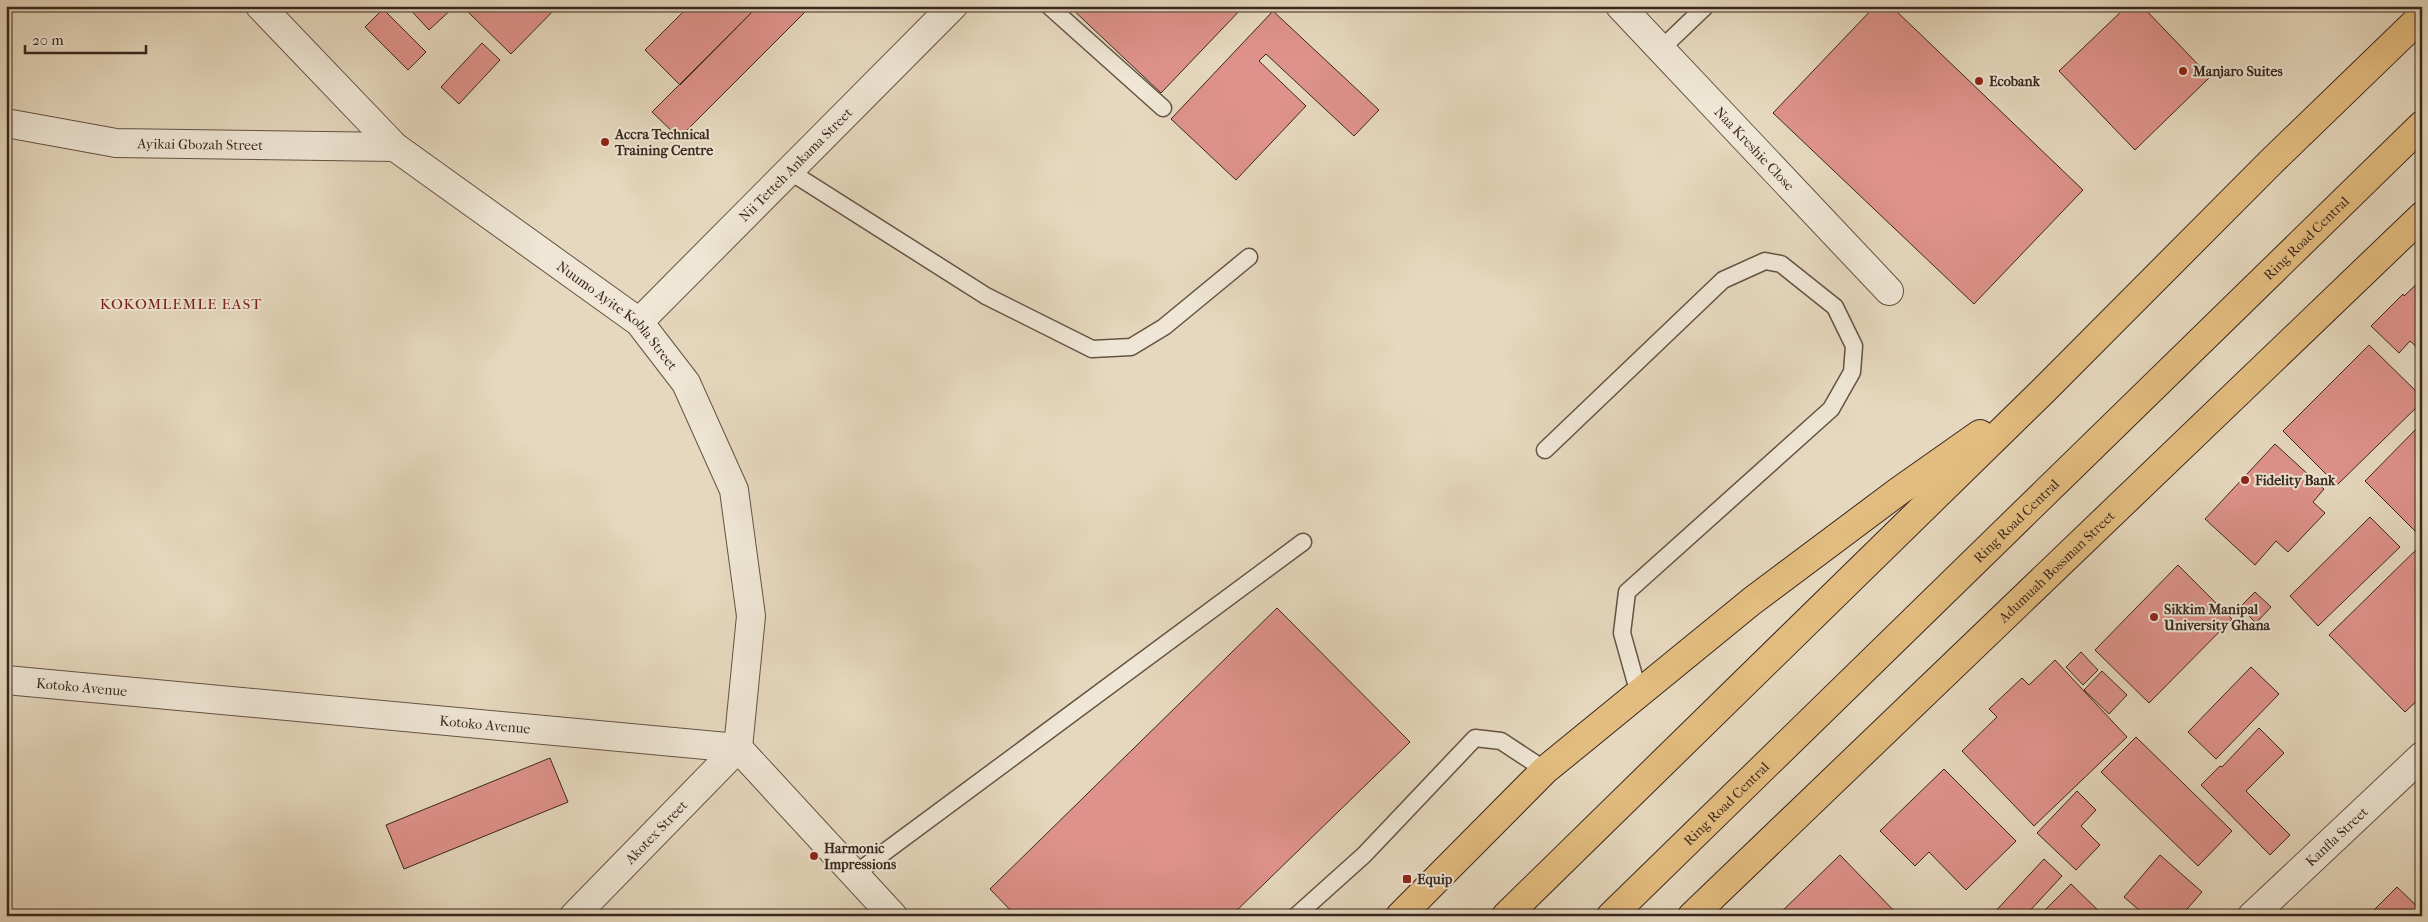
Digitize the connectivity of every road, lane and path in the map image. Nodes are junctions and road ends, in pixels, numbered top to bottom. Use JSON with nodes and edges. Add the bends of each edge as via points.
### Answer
{"nodes":[{"id":1,"x":260,"y":6,"type":"edge"},
{"id":2,"x":953,"y":6,"type":"edge"},
{"id":3,"x":1049,"y":6,"type":"edge"},
{"id":4,"x":1620,"y":6,"type":"edge"},
{"id":5,"x":1706,"y":6,"type":"edge"},
{"id":6,"x":2422,"y":16,"type":"edge"},
{"id":7,"x":1662,"y":49,"type":"junction"},
{"id":8,"x":1163,"y":108,"type":"dead end"},
{"id":9,"x":6,"y":123,"type":"edge"},
{"id":10,"x":2422,"y":125,"type":"edge"},
{"id":11,"x":395,"y":147,"type":"junction"},
{"id":12,"x":789,"y":171,"type":"junction"},
{"id":13,"x":2422,"y":216,"type":"edge"},
{"id":14,"x":1249,"y":258,"type":"dead end"},
{"id":15,"x":1889,"y":291,"type":"dead end"},
{"id":16,"x":639,"y":322,"type":"junction"},
{"id":17,"x":2045,"y":389,"type":"junction"},
{"id":18,"x":1545,"y":450,"type":"dead end"},
{"id":19,"x":1303,"y":542,"type":"dead end"},
{"id":20,"x":6,"y":680,"type":"edge"},
{"id":21,"x":1639,"y":694,"type":"junction"},
{"id":22,"x":738,"y":748,"type":"junction"},
{"id":23,"x":2422,"y":756,"type":"edge"},
{"id":24,"x":1544,"y":770,"type":"junction"},
{"id":25,"x":855,"y":874,"type":"junction"},
{"id":26,"x":574,"y":916,"type":"edge"},
{"id":27,"x":893,"y":916,"type":"edge"},
{"id":28,"x":1296,"y":916,"type":"edge"},
{"id":29,"x":1400,"y":916,"type":"edge"},
{"id":30,"x":1506,"y":916,"type":"edge"},
{"id":31,"x":1610,"y":916,"type":"edge"},
{"id":32,"x":1692,"y":916,"type":"edge"},
{"id":33,"x":2252,"y":916,"type":"edge"}],
"edges":[{"from":1,"to":11,"type":"street","name":"Nuumo Ayite Kobla Street"},
{"from":2,"to":12,"type":"street","name":"Nii Tetteh Ankama Street"},
{"from":3,"to":8,"type":"lane"},
{"from":4,"to":7,"type":"street","name":"Naa Kreshie Close"},
{"from":5,"to":7,"type":"lane"},
{"from":6,"to":17,"type":"main road"},
{"from":7,"to":15,"type":"street","name":"Naa Kreshie Close"},
{"from":9,"to":11,"type":"street","name":"Ayikai Gbozah Street","via":[[116,143]]},
{"from":10,"to":31,"type":"main road","name":"Ring Road Central"},
{"from":11,"to":16,"type":"street","name":"Nuumo Ayite Kobla Street"},
{"from":12,"to":14,"type":"lane","via":[[986,296],[1092,349],[1131,347],[1164,326]]},
{"from":12,"to":16,"type":"street","name":"Nii Tetteh Ankama Street"},
{"from":13,"to":32,"type":"main road","name":"Adumuah Bossman Street"},
{"from":16,"to":22,"type":"street","name":"Nuumo Ayite Kobla Street","via":[[686,383],[734,490],[751,616]]},
{"from":17,"to":21,"type":"main road","via":[[1891,497],[1752,602]]},
{"from":17,"to":30,"type":"main road"},
{"from":18,"to":21,"type":"lane","via":[[1723,280],[1765,261],[1781,264],[1835,307],[1854,346],[1852,372],[1831,409],[1627,592],[1622,633]]},
{"from":19,"to":25,"type":"lane"},
{"from":20,"to":22,"type":"street","name":"Kotoko Avenue"},
{"from":21,"to":24,"type":"main road"},
{"from":22,"to":25,"type":"street"},
{"from":22,"to":26,"type":"street","name":"Akotex Street"},
{"from":23,"to":33,"type":"street","name":"Kanfla Street"},
{"from":24,"to":28,"type":"lane","via":[[1501,741],[1475,738],[1364,855]]},
{"from":24,"to":29,"type":"main road"},
{"from":25,"to":27,"type":"street"}]}
